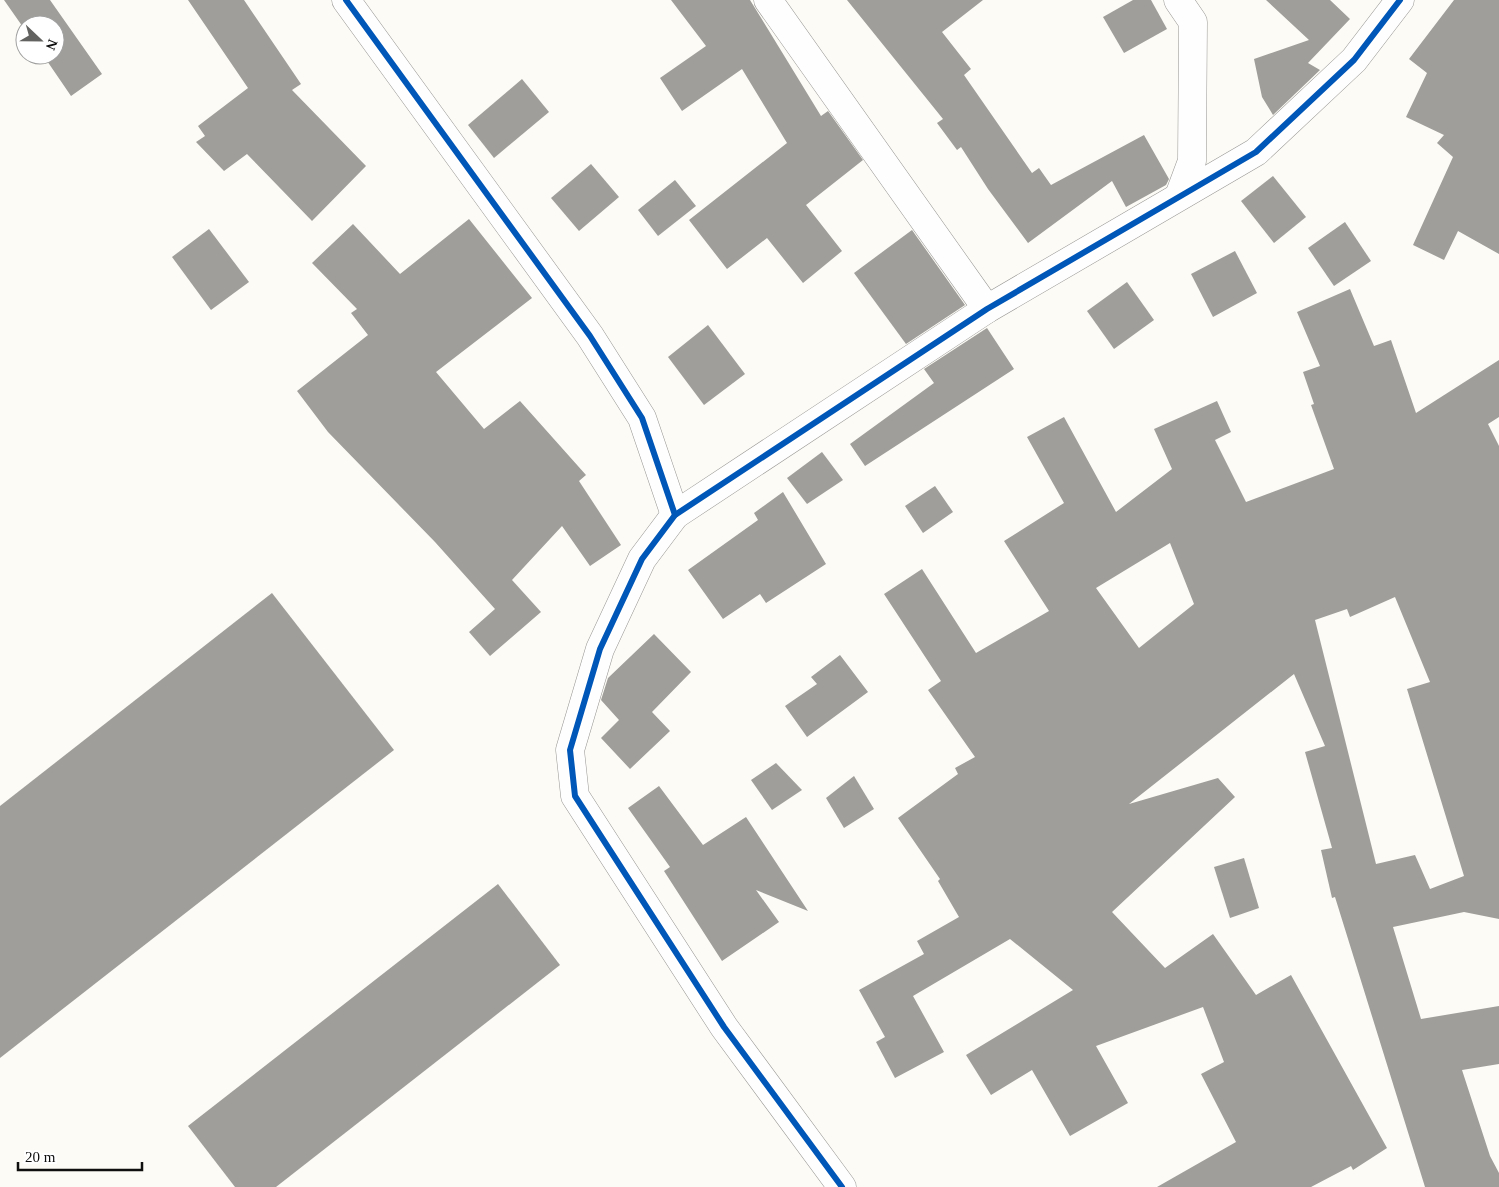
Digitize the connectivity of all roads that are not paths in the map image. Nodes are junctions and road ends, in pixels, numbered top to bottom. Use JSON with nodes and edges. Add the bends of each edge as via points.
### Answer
{"nodes":[{"id":1,"x":346,"y":0,"type":"edge"},
{"id":2,"x":768,"y":0,"type":"edge"},
{"id":3,"x":1178,"y":0,"type":"edge"},
{"id":4,"x":1400,"y":0,"type":"edge"},
{"id":5,"x":1179,"y":196,"type":"junction"},
{"id":6,"x":987,"y":309,"type":"junction"},
{"id":7,"x":676,"y":515,"type":"junction"},
{"id":8,"x":842,"y":1187,"type":"edge"}],
"edges":[{"from":1,"to":7,"type":"street","via":[[590,336],[642,418]]},
{"from":2,"to":6,"type":"street"},
{"from":3,"to":5,"type":"street","via":[[1193,22],[1192,161]]},
{"from":4,"to":5,"type":"street","via":[[1354,60],[1256,152]]},
{"from":5,"to":6,"type":"street"},
{"from":6,"to":7,"type":"street"},
{"from":7,"to":8,"type":"street","via":[[642,559],[600,649],[570,750],[575,796],[724,1027]]}]}
